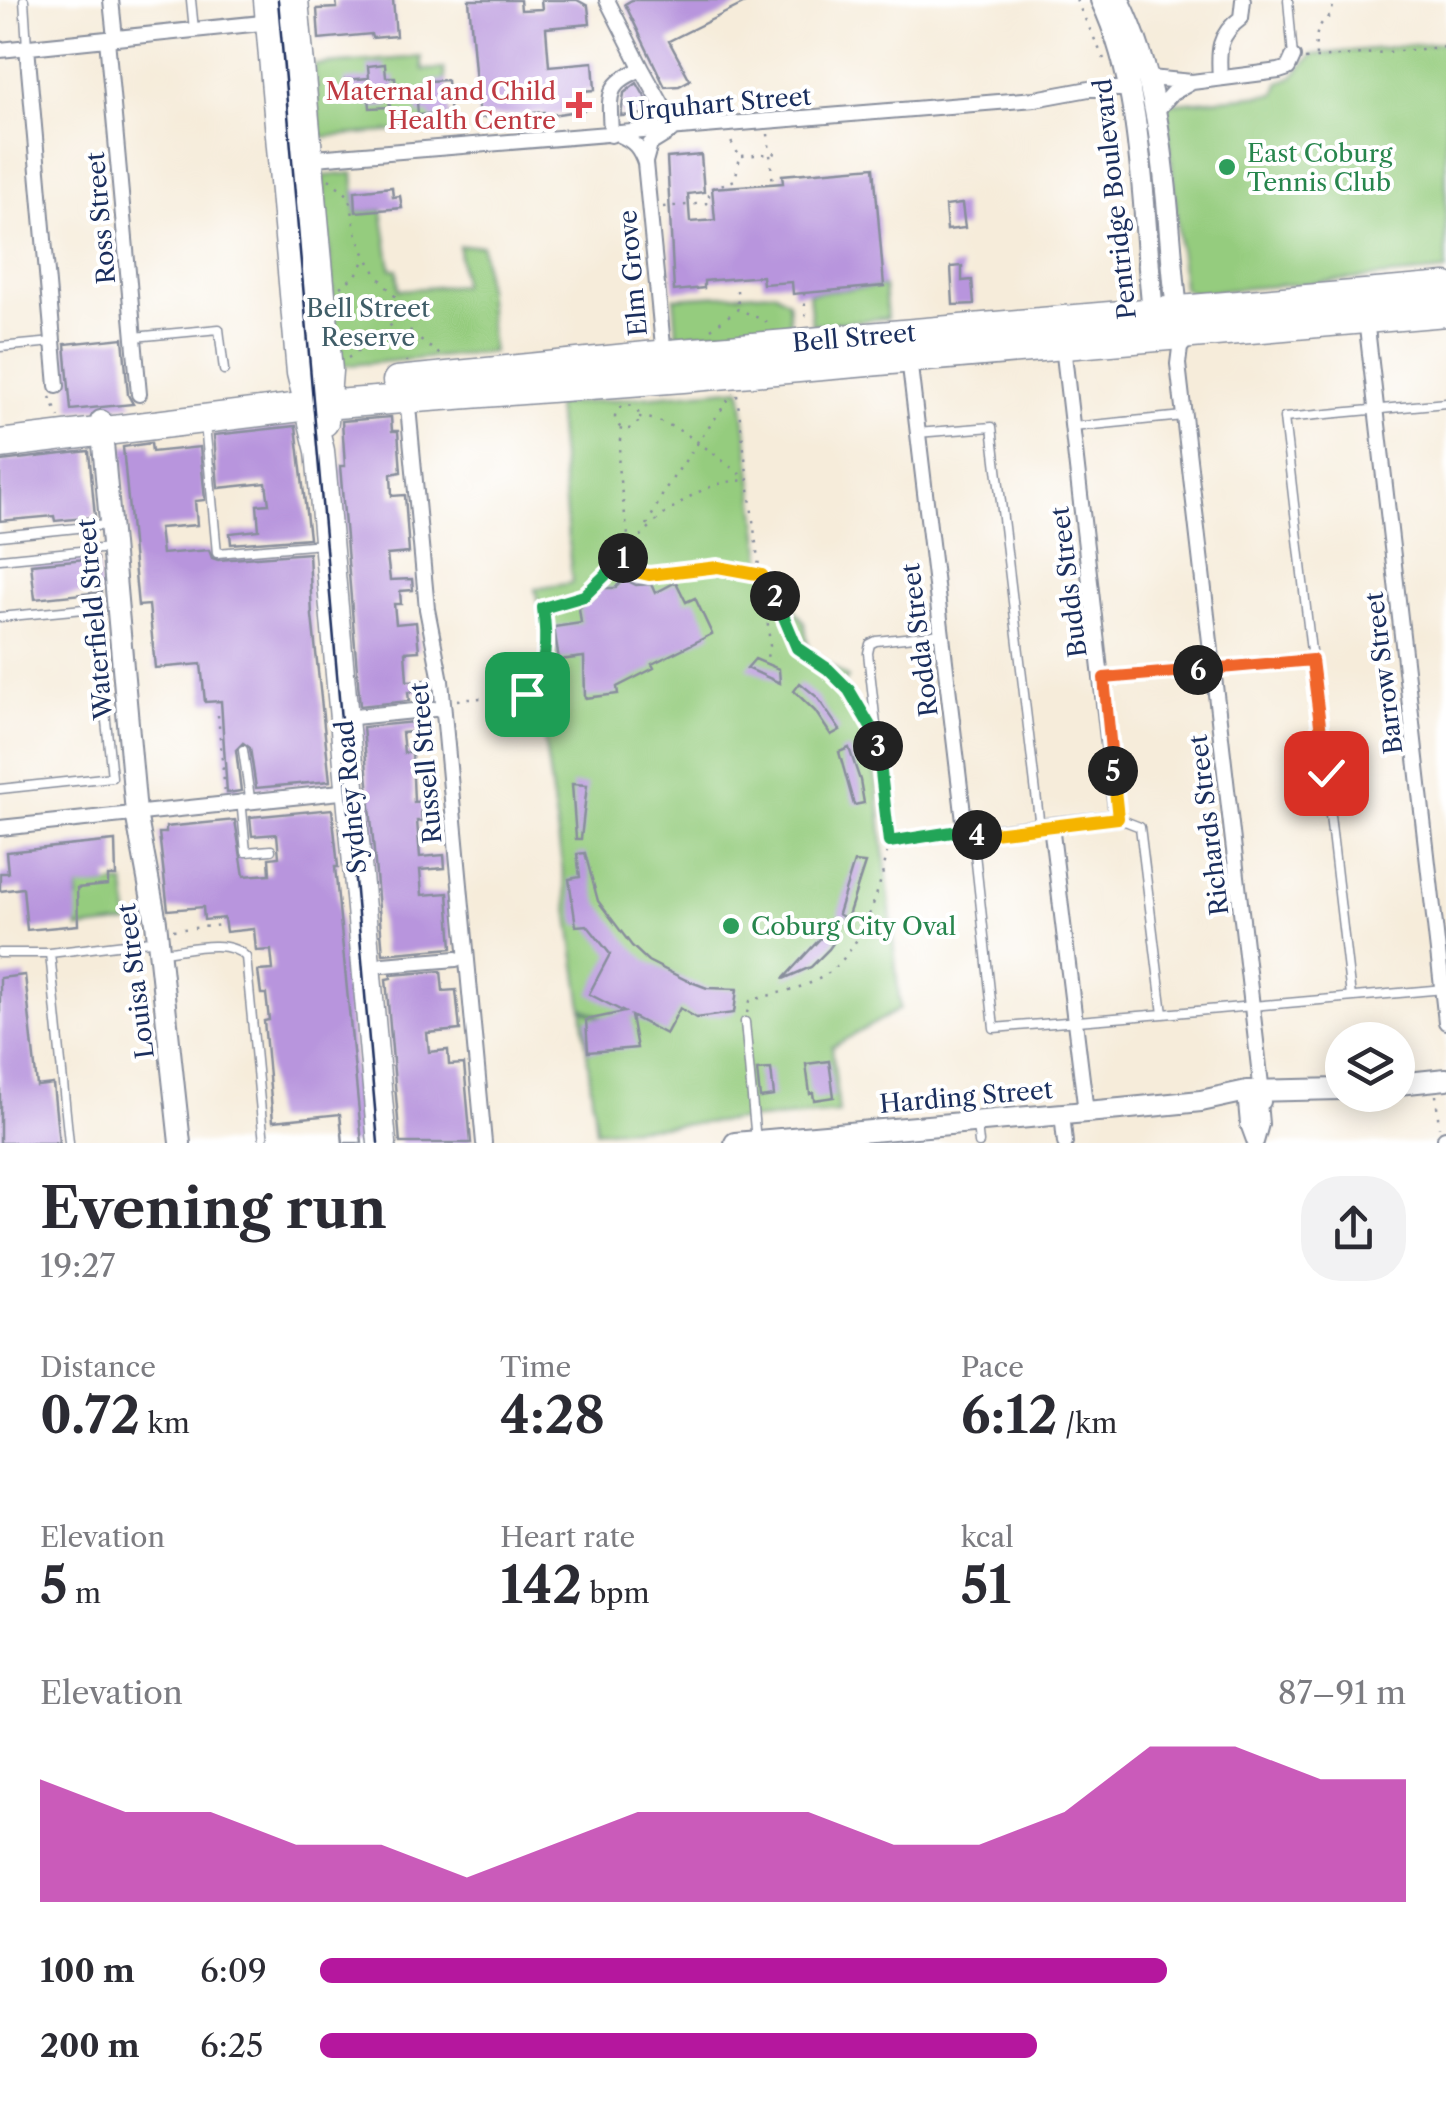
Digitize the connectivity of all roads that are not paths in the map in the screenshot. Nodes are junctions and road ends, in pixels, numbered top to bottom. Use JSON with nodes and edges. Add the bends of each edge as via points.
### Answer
{"nodes":[{"id":1,"x":24,"y":0,"type":"edge"},
{"id":2,"x":111,"y":0,"type":"edge"},
{"id":3,"x":192,"y":0,"type":"edge"},
{"id":4,"x":607,"y":0,"type":"edge"},
{"id":5,"x":1101,"y":0,"type":"edge"},
{"id":6,"x":1119,"y":0,"type":"edge"},
{"id":7,"x":1243,"y":0,"type":"edge"},
{"id":8,"x":1288,"y":0,"type":"edge"},
{"id":9,"x":282,"y":10,"type":"edge"},
{"id":10,"x":194,"y":30,"type":"junction"},
{"id":11,"x":111,"y":38,"type":"junction"},
{"id":12,"x":27,"y":47,"type":"junction"},
{"id":13,"x":0,"y":50,"type":"edge"},
{"id":14,"x":1292,"y":58,"type":"joint"},
{"id":15,"x":642,"y":69,"type":"junction"},
{"id":16,"x":1150,"y":78,"type":"junction"},
{"id":17,"x":1220,"y":78,"type":"junction"},
{"id":18,"x":1192,"y":82,"type":"junction"},
{"id":19,"x":1130,"y":88,"type":"junction"},
{"id":20,"x":1156,"y":106,"type":"junction"},
{"id":21,"x":671,"y":131,"type":"junction"},
{"id":22,"x":615,"y":135,"type":"junction"},
{"id":23,"x":645,"y":163,"type":"junction"},
{"id":24,"x":305,"y":165,"type":"junction"},
{"id":25,"x":1446,"y":287,"type":"edge"},
{"id":26,"x":1446,"y":312,"type":"edge"},
{"id":27,"x":1366,"y":319,"type":"junction"},
{"id":28,"x":1171,"y":333,"type":"junction"},
{"id":29,"x":134,"y":336,"type":"junction"},
{"id":30,"x":52,"y":342,"type":"junction"},
{"id":31,"x":1064,"y":346,"type":"junction"},
{"id":32,"x":0,"y":347,"type":"edge"},
{"id":33,"x":909,"y":358,"type":"junction"},
{"id":34,"x":665,"y":366,"type":"junction"},
{"id":35,"x":224,"y":370,"type":"dead end"},
{"id":36,"x":406,"y":380,"type":"junction"},
{"id":37,"x":57,"y":386,"type":"dead end"},
{"id":38,"x":139,"y":394,"type":"dead end"},
{"id":39,"x":317,"y":401,"type":"junction"},
{"id":40,"x":1446,"y":403,"type":"edge"},
{"id":41,"x":1376,"y":410,"type":"junction"},
{"id":42,"x":1184,"y":416,"type":"junction"},
{"id":43,"x":200,"y":418,"type":"junction"},
{"id":44,"x":102,"y":427,"type":"junction"},
{"id":45,"x":1073,"y":427,"type":"junction"},
{"id":46,"x":0,"y":430,"type":"edge"},
{"id":47,"x":917,"y":433,"type":"junction"},
{"id":48,"x":0,"y":444,"type":"edge"},
{"id":49,"x":111,"y":524,"type":"junction"},
{"id":50,"x":0,"y":536,"type":"edge"},
{"id":51,"x":328,"y":544,"type":"junction"},
{"id":52,"x":113,"y":548,"type":"junction"},
{"id":53,"x":0,"y":559,"type":"edge"},
{"id":54,"x":0,"y":617,"type":"edge"},
{"id":55,"x":120,"y":621,"type":"junction"},
{"id":56,"x":95,"y":623,"type":"junction"},
{"id":57,"x":942,"y":634,"type":"junction"},
{"id":58,"x":1312,"y":660,"type":"junction"},
{"id":59,"x":1214,"y":669,"type":"junction"},
{"id":60,"x":1104,"y":678,"type":"junction"},
{"id":61,"x":434,"y":709,"type":"dead end"},
{"id":62,"x":344,"y":718,"type":"junction"},
{"id":63,"x":130,"y":732,"type":"junction"},
{"id":64,"x":108,"y":734,"type":"junction"},
{"id":65,"x":243,"y":750,"type":"dead end"},
{"id":66,"x":0,"y":789,"type":"edge"},
{"id":67,"x":350,"y":792,"type":"junction"},
{"id":68,"x":242,"y":803,"type":"junction"},
{"id":69,"x":136,"y":813,"type":"junction"},
{"id":70,"x":1118,"y":818,"type":"junction"},
{"id":71,"x":1046,"y":826,"type":"junction"},
{"id":72,"x":0,"y":828,"type":"edge"},
{"id":73,"x":969,"y":833,"type":"junction"},
{"id":74,"x":271,"y":850,"type":"dead end"},
{"id":75,"x":158,"y":942,"type":"junction"},
{"id":76,"x":0,"y":953,"type":"edge"},
{"id":77,"x":50,"y":953,"type":"junction"},
{"id":78,"x":456,"y":959,"type":"dead end"},
{"id":79,"x":382,"y":965,"type":"dead end"},
{"id":80,"x":1444,"y":989,"type":"edge"},
{"id":81,"x":1352,"y":997,"type":"junction"},
{"id":82,"x":1252,"y":1006,"type":"junction"},
{"id":83,"x":1163,"y":1014,"type":"junction"},
{"id":84,"x":744,"y":1022,"type":"road end"},
{"id":85,"x":1074,"y":1022,"type":"junction"},
{"id":86,"x":1446,"y":1022,"type":"edge"},
{"id":87,"x":1443,"y":1080,"type":"edge"},
{"id":88,"x":1415,"y":1082,"type":"edge"},
{"id":89,"x":1325,"y":1091,"type":"edge"},
{"id":90,"x":1257,"y":1099,"type":"junction"},
{"id":91,"x":1086,"y":1112,"type":"junction"},
{"id":92,"x":1062,"y":1113,"type":"junction"},
{"id":93,"x":977,"y":1120,"type":"junction"},
{"id":94,"x":886,"y":1136,"type":"edge"},
{"id":95,"x":788,"y":1140,"type":"edge"},
{"id":96,"x":746,"y":1142,"type":"edge"},
{"id":97,"x":69,"y":1143,"type":"edge"},
{"id":98,"x":180,"y":1143,"type":"edge"},
{"id":99,"x":264,"y":1143,"type":"edge"},
{"id":100,"x":382,"y":1143,"type":"edge"},
{"id":101,"x":484,"y":1143,"type":"edge"},
{"id":102,"x":979,"y":1143,"type":"edge"},
{"id":103,"x":1065,"y":1143,"type":"edge"},
{"id":104,"x":1255,"y":1143,"type":"edge"}],
"edges":[{"from":1,"to":12,"type":"lane"},
{"from":2,"to":11,"type":"street","name":"Ross Street"},
{"from":3,"to":10,"type":"lane"},
{"from":4,"to":15,"type":"street"},
{"from":5,"to":19,"type":"street","name":"Pentridge Boulevard"},
{"from":6,"to":16,"type":"street","name":"Pentridge Boulevard"},
{"from":7,"to":17,"type":"street","via":[[1241,18],[1220,40]]},
{"from":8,"to":14,"type":"lane"},
{"from":9,"to":10,"type":"street"},
{"from":9,"to":24,"type":"highway","name":"Sydney Road"},
{"from":10,"to":11,"type":"street"},
{"from":11,"to":12,"type":"street"},
{"from":11,"to":29,"type":"street","name":"Ross Street"},
{"from":12,"to":13,"type":"street"},
{"from":12,"to":30,"type":"street"},
{"from":14,"to":17,"type":"street","via":[[1279,71]]},
{"from":15,"to":21,"type":"street"},
{"from":15,"to":22,"type":"street","via":[[615,82],[610,93]]},
{"from":16,"to":18,"type":"street"},
{"from":16,"to":20,"type":"street","name":"Pentridge Boulevard"},
{"from":17,"to":18,"type":"street"},
{"from":18,"to":20,"type":"street"},
{"from":19,"to":20,"type":"street"},
{"from":19,"to":21,"type":"street","name":"Urquhart Street"},
{"from":19,"to":28,"type":"street","name":"Pentridge Boulevard"},
{"from":20,"to":28,"type":"street","name":"Pentridge Boulevard"},
{"from":21,"to":22,"type":"street","name":"Urquhart Street"},
{"from":21,"to":23,"type":"street","via":[[650,144]]},
{"from":22,"to":23,"type":"street","via":[[640,149]]},
{"from":22,"to":24,"type":"street","name":"Urquhart Street"},
{"from":23,"to":34,"type":"street","name":"Elm Grove"},
{"from":24,"to":39,"type":"highway","name":"Sydney Road"},
{"from":25,"to":28,"type":"highway","name":"Bell Street"},
{"from":26,"to":27,"type":"highway","name":"Bell Street"},
{"from":27,"to":28,"type":"highway","name":"Bell Street"},
{"from":27,"to":41,"type":"street","name":"Barrow Street"},
{"from":28,"to":31,"type":"highway","name":"Bell Street"},
{"from":28,"to":34,"type":"highway","name":"Bell Street"},
{"from":28,"to":42,"type":"street","name":"Richards Street"},
{"from":29,"to":35,"type":"lane","via":[[219,329]]},
{"from":29,"to":38,"type":"street","name":"Ross Street"},
{"from":30,"to":32,"type":"lane"},
{"from":30,"to":37,"type":"street"},
{"from":31,"to":33,"type":"highway","name":"Bell Street"},
{"from":31,"to":45,"type":"street","name":"Budds Street"},
{"from":33,"to":34,"type":"highway","name":"Bell Street"},
{"from":33,"to":47,"type":"street","name":"Rodda Street"},
{"from":34,"to":36,"type":"highway","name":"Bell Street"},
{"from":36,"to":39,"type":"highway","name":"Bell Street"},
{"from":36,"to":101,"type":"street","name":"Russell Street"},
{"from":39,"to":43,"type":"highway","name":"Bell Street"},
{"from":39,"to":51,"type":"highway","name":"Sydney Road"},
{"from":40,"to":41,"type":"lane"},
{"from":41,"to":58,"type":"lane","via":[[1284,418]]},
{"from":41,"to":80,"type":"street","name":"Barrow Street"},
{"from":42,"to":45,"type":"lane"},
{"from":42,"to":59,"type":"street","name":"Richards Street"},
{"from":43,"to":44,"type":"highway","name":"Bell Street"},
{"from":43,"to":51,"type":"lane","via":[[218,553]]},
{"from":44,"to":46,"type":"highway","name":"Bell Street"},
{"from":44,"to":48,"type":"highway","name":"Bell Street"},
{"from":44,"to":49,"type":"street","name":"Waterfield Street"},
{"from":45,"to":60,"type":"street","name":"Budds Street"},
{"from":47,"to":57,"type":"street","name":"Rodda Street"},
{"from":47,"to":71,"type":"lane","via":[[992,427]]},
{"from":49,"to":50,"type":"lane"},
{"from":49,"to":52,"type":"street","name":"Waterfield Street"},
{"from":51,"to":62,"type":"highway","name":"Sydney Road"},
{"from":52,"to":53,"type":"lane"},
{"from":52,"to":55,"type":"street","name":"Waterfield Street"},
{"from":54,"to":56,"type":"lane","via":[[94,608]]},
{"from":55,"to":56,"type":"lane"},
{"from":55,"to":63,"type":"street","name":"Waterfield Street"},
{"from":56,"to":64,"type":"lane"},
{"from":57,"to":73,"type":"street","name":"Rodda Street"},
{"from":57,"to":73,"type":"lane","via":[[870,644],[889,842]]},
{"from":58,"to":59,"type":"lane"},
{"from":58,"to":81,"type":"lane"},
{"from":59,"to":60,"type":"lane"},
{"from":59,"to":82,"type":"street","name":"Richards Street"},
{"from":60,"to":70,"type":"street","name":"Budds Street"},
{"from":61,"to":62,"type":"street"},
{"from":62,"to":67,"type":"highway","name":"Sydney Road"},
{"from":63,"to":64,"type":"lane"},
{"from":63,"to":69,"type":"street","name":"Waterfield Street"},
{"from":64,"to":66,"type":"lane","via":[[112,777]]},
{"from":65,"to":68,"type":"lane","via":[[250,798]]},
{"from":67,"to":68,"type":"street"},
{"from":67,"to":100,"type":"highway","name":"Sydney Road"},
{"from":68,"to":69,"type":"street"},
{"from":68,"to":74,"type":"lane","via":[[246,852]]},
{"from":69,"to":72,"type":"street"},
{"from":69,"to":75,"type":"street","name":"Louisa Street"},
{"from":70,"to":71,"type":"street"},
{"from":70,"to":83,"type":"lane","via":[[1140,827]]},
{"from":71,"to":73,"type":"street"},
{"from":71,"to":85,"type":"street"},
{"from":73,"to":85,"type":"lane","via":[[994,1028]]},
{"from":75,"to":77,"type":"lane"},
{"from":75,"to":98,"type":"street","name":"Louisa Street"},
{"from":75,"to":99,"type":"lane","via":[[226,946],[246,956]]},
{"from":76,"to":77,"type":"lane"},
{"from":77,"to":97,"type":"lane"},
{"from":78,"to":79,"type":"street"},
{"from":80,"to":81,"type":"lane"},
{"from":80,"to":86,"type":"street","name":"Barrow Street"},
{"from":81,"to":82,"type":"lane"},
{"from":82,"to":83,"type":"lane"},
{"from":82,"to":90,"type":"street","name":"Richards Street"},
{"from":83,"to":85,"type":"lane"},
{"from":84,"to":96,"type":"lane"},
{"from":85,"to":91,"type":"street"},
{"from":87,"to":88,"type":"street"},
{"from":89,"to":90,"type":"street","name":"Harding Street"},
{"from":90,"to":91,"type":"street","name":"Harding Street"},
{"from":90,"to":104,"type":"street","name":"Richards Street"},
{"from":91,"to":92,"type":"street","name":"Harding Street"},
{"from":92,"to":93,"type":"street","name":"Harding Street"},
{"from":92,"to":103,"type":"street"},
{"from":93,"to":94,"type":"street","name":"Harding Street"},
{"from":93,"to":102,"type":"lane"},
{"from":94,"to":95,"type":"street","name":"Harding Street"},
{"from":95,"to":96,"type":"street","name":"Harding Street"}]}
